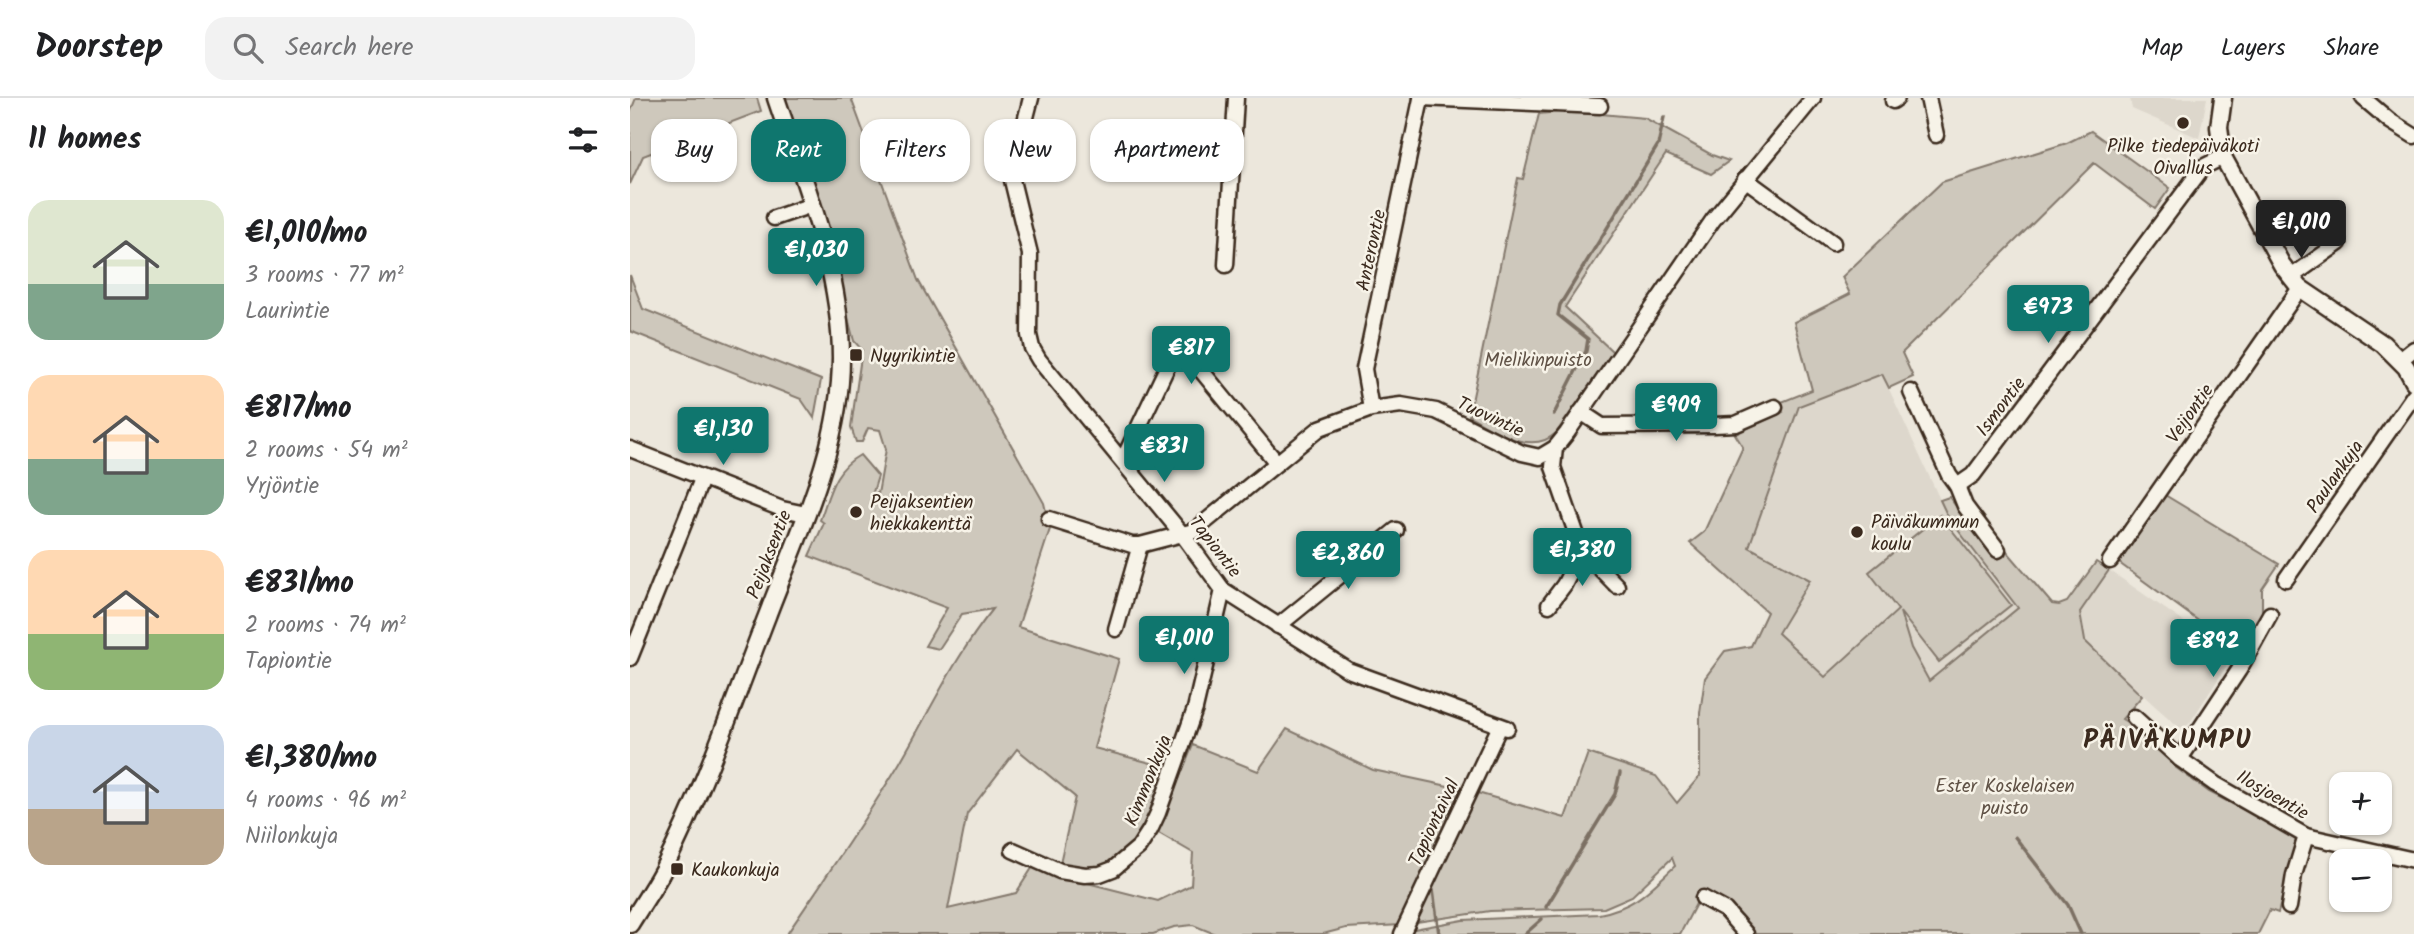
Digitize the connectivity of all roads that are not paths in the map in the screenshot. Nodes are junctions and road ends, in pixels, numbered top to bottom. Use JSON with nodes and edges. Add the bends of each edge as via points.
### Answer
{"nodes":[{"id":1,"x":776,"y":98,"type":"edge"},
{"id":2,"x":1031,"y":98,"type":"edge"},
{"id":3,"x":1236,"y":98,"type":"edge"},
{"id":4,"x":1813,"y":98,"type":"edge"},
{"id":5,"x":1928,"y":98,"type":"edge"},
{"id":6,"x":2223,"y":98,"type":"edge"},
{"id":7,"x":1421,"y":99,"type":"edge"},
{"id":8,"x":2366,"y":99,"type":"edge"},
{"id":9,"x":1600,"y":106,"type":"dead end"},
{"id":10,"x":1936,"y":135,"type":"dead end"},
{"id":11,"x":2414,"y":136,"type":"edge"},
{"id":12,"x":2223,"y":156,"type":"junction"},
{"id":13,"x":1745,"y":178,"type":"junction"},
{"id":14,"x":812,"y":205,"type":"junction"},
{"id":15,"x":774,"y":218,"type":"dead end"},
{"id":16,"x":1833,"y":243,"type":"dead end"},
{"id":17,"x":2339,"y":243,"type":"dead end"},
{"id":18,"x":1226,"y":265,"type":"dead end"},
{"id":19,"x":2295,"y":283,"type":"junction"},
{"id":20,"x":2414,"y":349,"type":"edge"},
{"id":21,"x":2400,"y":360,"type":"junction"},
{"id":22,"x":2414,"y":382,"type":"edge"},
{"id":23,"x":1911,"y":392,"type":"dead end"},
{"id":24,"x":2414,"y":395,"type":"edge"},
{"id":25,"x":1775,"y":408,"type":"dead end"},
{"id":26,"x":1371,"y":409,"type":"junction"},
{"id":27,"x":1581,"y":412,"type":"junction"},
{"id":28,"x":630,"y":449,"type":"edge"},
{"id":29,"x":1555,"y":449,"type":"junction"},
{"id":30,"x":1123,"y":460,"type":"junction"},
{"id":31,"x":1277,"y":463,"type":"junction"},
{"id":32,"x":702,"y":479,"type":"junction"},
{"id":33,"x":1957,"y":486,"type":"junction"},
{"id":34,"x":806,"y":514,"type":"junction"},
{"id":35,"x":1049,"y":519,"type":"dead end"},
{"id":36,"x":1396,"y":530,"type":"dead end"},
{"id":37,"x":1182,"y":534,"type":"junction"},
{"id":38,"x":1140,"y":545,"type":"junction"},
{"id":39,"x":1582,"y":550,"type":"junction"},
{"id":40,"x":1998,"y":550,"type":"dead end"},
{"id":41,"x":2110,"y":561,"type":"dead end"},
{"id":42,"x":2286,"y":579,"type":"dead end"},
{"id":43,"x":1616,"y":586,"type":"dead end"},
{"id":44,"x":1223,"y":590,"type":"junction"},
{"id":45,"x":1549,"y":605,"type":"dead end"},
{"id":46,"x":2270,"y":614,"type":"dead end"},
{"id":47,"x":1278,"y":626,"type":"junction"},
{"id":48,"x":1116,"y":629,"type":"dead end"},
{"id":49,"x":630,"y":658,"type":"edge"},
{"id":50,"x":2134,"y":717,"type":"dead end"},
{"id":51,"x":1504,"y":727,"type":"joint"},
{"id":52,"x":2180,"y":758,"type":"junction"},
{"id":53,"x":2306,"y":835,"type":"junction"},
{"id":54,"x":1013,"y":850,"type":"dead end"},
{"id":55,"x":2414,"y":860,"type":"edge"},
{"id":56,"x":1703,"y":898,"type":"dead end"},
{"id":57,"x":2289,"y":907,"type":"dead end"},
{"id":58,"x":630,"y":924,"type":"edge"},
{"id":59,"x":1402,"y":934,"type":"edge"},
{"id":60,"x":1746,"y":934,"type":"edge"}],
"edges":[{"from":1,"to":14,"type":"street","name":"Peijaksentie"},
{"from":2,"to":30,"type":"street","name":"Tapiontie","via":[[1011,176],[1030,254],[1032,348]]},
{"from":3,"to":18,"type":"street"},
{"from":4,"to":13,"type":"street"},
{"from":5,"to":10,"type":"street"},
{"from":6,"to":12,"type":"street","via":[[2219,127]]},
{"from":7,"to":9,"type":"street"},
{"from":7,"to":26,"type":"street","name":"Anterontie","via":[[1364,369]]},
{"from":8,"to":11,"type":"street"},
{"from":12,"to":19,"type":"street"},
{"from":12,"to":33,"type":"street","name":"Ismontie","via":[[2203,167],[1973,475]]},
{"from":13,"to":16,"type":"street"},
{"from":13,"to":27,"type":"street"},
{"from":14,"to":15,"type":"street"},
{"from":14,"to":34,"type":"street","name":"Peijaksentie","via":[[833,281],[841,360],[837,410]]},
{"from":17,"to":19,"type":"street","name":"Veijontie"},
{"from":19,"to":21,"type":"street"},
{"from":19,"to":41,"type":"street","name":"Veijontie"},
{"from":20,"to":21,"type":"street"},
{"from":21,"to":22,"type":"street"},
{"from":23,"to":33,"type":"street"},
{"from":24,"to":42,"type":"street","name":"Paulankuja"},
{"from":25,"to":27,"type":"street","via":[[1736,424],[1714,425],[1602,426]]},
{"from":26,"to":29,"type":"street","name":"Tuovintie","via":[[1401,405],[1436,411],[1522,453],[1540,457]]},
{"from":26,"to":31,"type":"street","name":"Tuovintie","via":[[1321,428]]},
{"from":27,"to":29,"type":"street"},
{"from":28,"to":32,"type":"street"},
{"from":29,"to":39,"type":"street","via":[[1553,467]]},
{"from":30,"to":31,"type":"street","via":[[1170,361],[1180,354],[1191,358]]},
{"from":30,"to":37,"type":"street","name":"Tapiontie"},
{"from":31,"to":37,"type":"street","name":"Tuovintie","via":[[1194,531]]},
{"from":32,"to":34,"type":"street"},
{"from":32,"to":49,"type":"street"},
{"from":33,"to":40,"type":"street","via":[[1965,506]]},
{"from":34,"to":58,"type":"street","name":"Peijaksentie","via":[[679,835]]},
{"from":35,"to":38,"type":"street"},
{"from":36,"to":47,"type":"street"},
{"from":37,"to":38,"type":"street","name":"Tuovintie"},
{"from":37,"to":44,"type":"street","name":"Tapiontie"},
{"from":38,"to":48,"type":"street"},
{"from":39,"to":43,"type":"street"},
{"from":39,"to":45,"type":"street"},
{"from":44,"to":47,"type":"street","name":"Tapiontie"},
{"from":44,"to":54,"type":"street","name":"Kimmonkuja","via":[[1195,709],[1158,813],[1139,846],[1112,869],[1085,875],[1060,871]]},
{"from":46,"to":52,"type":"street"},
{"from":47,"to":51,"type":"street","name":"Tapiontie","via":[[1348,670]]},
{"from":50,"to":52,"type":"street","name":"Ilosjoentie"},
{"from":51,"to":59,"type":"street","name":"Tapiontaival"},
{"from":52,"to":53,"type":"street","name":"Ilosjoentie"},
{"from":53,"to":55,"type":"street","name":"Ilosjoentie"},
{"from":53,"to":57,"type":"street"},
{"from":56,"to":60,"type":"street","via":[[1725,909]]}]}
